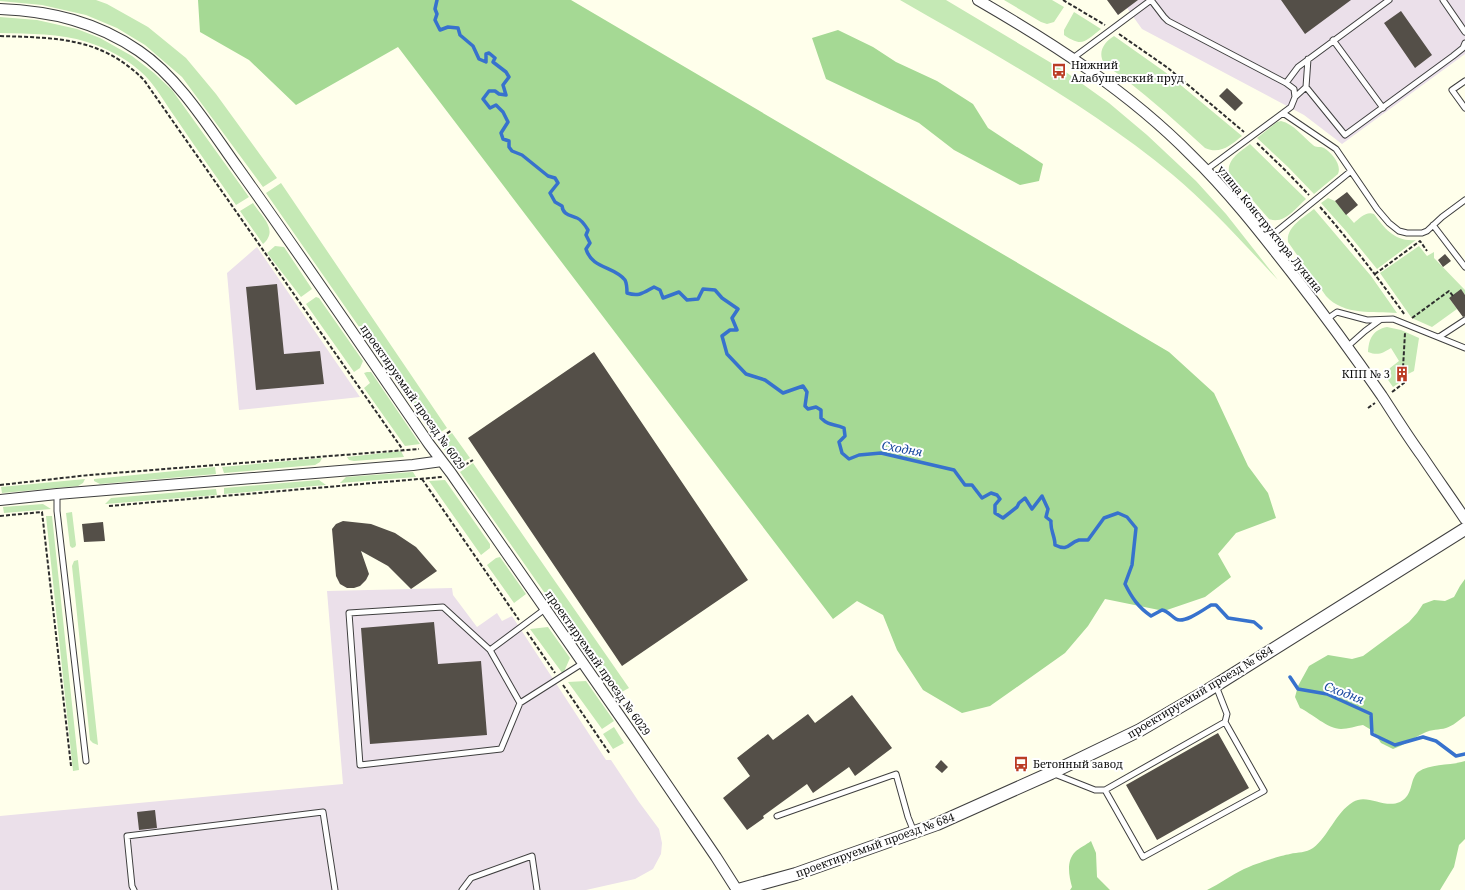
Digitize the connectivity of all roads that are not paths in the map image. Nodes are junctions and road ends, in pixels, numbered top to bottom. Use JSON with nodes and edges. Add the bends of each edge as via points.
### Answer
{"nodes":[{"id":1,"x":978,"y":0,"type":"edge"},
{"id":2,"x":1151,"y":0,"type":"edge"},
{"id":3,"x":1389,"y":0,"type":"edge"},
{"id":4,"x":1443,"y":0,"type":"edge"},
{"id":5,"x":0,"y":9,"type":"edge"},
{"id":6,"x":1465,"y":32,"type":"edge"},
{"id":7,"x":1334,"y":40,"type":"junction"},
{"id":8,"x":1465,"y":43,"type":"edge"},
{"id":9,"x":1073,"y":58,"type":"junction"},
{"id":10,"x":1308,"y":59,"type":"junction"},
{"id":11,"x":1465,"y":81,"type":"edge"},
{"id":12,"x":1286,"y":83,"type":"junction"},
{"id":13,"x":1306,"y":87,"type":"junction"},
{"id":14,"x":1295,"y":98,"type":"junction"},
{"id":15,"x":1383,"y":108,"type":"junction"},
{"id":16,"x":1465,"y":108,"type":"edge"},
{"id":17,"x":1283,"y":113,"type":"junction"},
{"id":18,"x":1206,"y":170,"type":"junction"},
{"id":19,"x":1351,"y":171,"type":"junction"},
{"id":20,"x":1465,"y":200,"type":"edge"},
{"id":21,"x":1434,"y":225,"type":"junction"},
{"id":22,"x":1266,"y":240,"type":"junction"},
{"id":23,"x":1465,"y":267,"type":"edge"},
{"id":24,"x":1327,"y":319,"type":"junction"},
{"id":25,"x":1380,"y":320,"type":"junction"},
{"id":26,"x":1465,"y":320,"type":"edge"},
{"id":27,"x":1439,"y":337,"type":"junction"},
{"id":28,"x":1347,"y":347,"type":"junction"},
{"id":29,"x":1465,"y":348,"type":"edge"},
{"id":30,"x":442,"y":461,"type":"junction"},
{"id":31,"x":57,"y":494,"type":"junction"},
{"id":32,"x":0,"y":500,"type":"edge"},
{"id":33,"x":1465,"y":519,"type":"edge"},
{"id":34,"x":1465,"y":529,"type":"edge"},
{"id":35,"x":545,"y":609,"type":"junction"},
{"id":36,"x":490,"y":650,"type":"junction"},
{"id":37,"x":583,"y":663,"type":"junction"},
{"id":38,"x":1215,"y":685,"type":"junction"},
{"id":39,"x":520,"y":703,"type":"junction"},
{"id":40,"x":1225,"y":722,"type":"junction"},
{"id":41,"x":86,"y":761,"type":"dead end"},
{"id":42,"x":1051,"y":773,"type":"junction"},
{"id":43,"x":1105,"y":790,"type":"junction"},
{"id":44,"x":777,"y":816,"type":"dead end"},
{"id":45,"x":914,"y":833,"type":"junction"},
{"id":46,"x":132,"y":889,"type":"edge"},
{"id":47,"x":335,"y":890,"type":"edge"},
{"id":48,"x":462,"y":890,"type":"edge"},
{"id":49,"x":537,"y":890,"type":"edge"},
{"id":50,"x":738,"y":890,"type":"edge"}],
"edges":[{"from":1,"to":9,"type":"street","name":"улица Конструктора Лукина"},
{"from":2,"to":9,"type":"lane"},
{"from":2,"to":12,"type":"lane","via":[[1168,21]]},
{"from":3,"to":7,"type":"lane"},
{"from":4,"to":6,"type":"lane"},
{"from":5,"to":30,"type":"street","name":"проектируемый проезд № 6029","via":[[35,11],[103,30],[140,52],[175,83],[257,195]]},
{"from":7,"to":10,"type":"lane"},
{"from":7,"to":15,"type":"lane"},
{"from":8,"to":15,"type":"lane","via":[[1463,48]]},
{"from":9,"to":18,"type":"street","name":"улица Конструктора Лукина","via":[[1157,123]]},
{"from":10,"to":12,"type":"lane","via":[[1298,66]]},
{"from":10,"to":13,"type":"lane"},
{"from":11,"to":16,"type":"lane","via":[[1452,90]]},
{"from":12,"to":14,"type":"lane","via":[[1294,89]]},
{"from":13,"to":14,"type":"lane"},
{"from":13,"to":15,"type":"lane","via":[[1344,135]]},
{"from":14,"to":17,"type":"lane","via":[[1291,108]]},
{"from":17,"to":18,"type":"lane"},
{"from":17,"to":19,"type":"lane","via":[[1336,149]]},
{"from":18,"to":22,"type":"street","name":"улица Конструктора Лукина"},
{"from":19,"to":21,"type":"lane","via":[[1393,227],[1407,234],[1422,233]]},
{"from":19,"to":22,"type":"lane"},
{"from":20,"to":21,"type":"lane"},
{"from":21,"to":23,"type":"lane"},
{"from":22,"to":24,"type":"street","name":"улица Конструктора Лукина"},
{"from":24,"to":25,"type":"lane","via":[[1337,312]]},
{"from":24,"to":28,"type":"street","name":"улица Конструктора Лукина"},
{"from":25,"to":27,"type":"lane","via":[[1393,319]]},
{"from":25,"to":28,"type":"lane"},
{"from":26,"to":27,"type":"lane"},
{"from":27,"to":29,"type":"lane"},
{"from":28,"to":33,"type":"street","name":"улица Конструктора Лукина"},
{"from":30,"to":31,"type":"street"},
{"from":30,"to":35,"type":"street","name":"проектируемый проезд № 6029"},
{"from":31,"to":32,"type":"street"},
{"from":31,"to":41,"type":"lane"},
{"from":34,"to":38,"type":"street","name":"проектируемый проезд № 684"},
{"from":35,"to":36,"type":"lane"},
{"from":35,"to":37,"type":"street","name":"проектируемый проезд № 6029"},
{"from":36,"to":39,"type":"lane"},
{"from":36,"to":39,"type":"lane","via":[[443,606],[349,613],[360,765],[501,749]]},
{"from":37,"to":39,"type":"lane"},
{"from":37,"to":50,"type":"street","name":"проектируемый проезд № 6029"},
{"from":38,"to":40,"type":"lane","via":[[1227,714]]},
{"from":38,"to":42,"type":"street","name":"проектируемый проезд № 684","via":[[1140,730]]},
{"from":40,"to":43,"type":"lane"},
{"from":40,"to":43,"type":"lane","via":[[1264,792],[1143,857]]},
{"from":42,"to":43,"type":"lane","via":[[1095,790]]},
{"from":42,"to":45,"type":"street","name":"проектируемый проезд № 684"},
{"from":44,"to":45,"type":"lane","via":[[896,774]]},
{"from":45,"to":50,"type":"street","name":"проектируемый проезд № 684","via":[[796,874]]},
{"from":46,"to":47,"type":"lane","via":[[127,836],[323,812]]},
{"from":48,"to":49,"type":"lane","via":[[471,878],[532,856]]}]}
